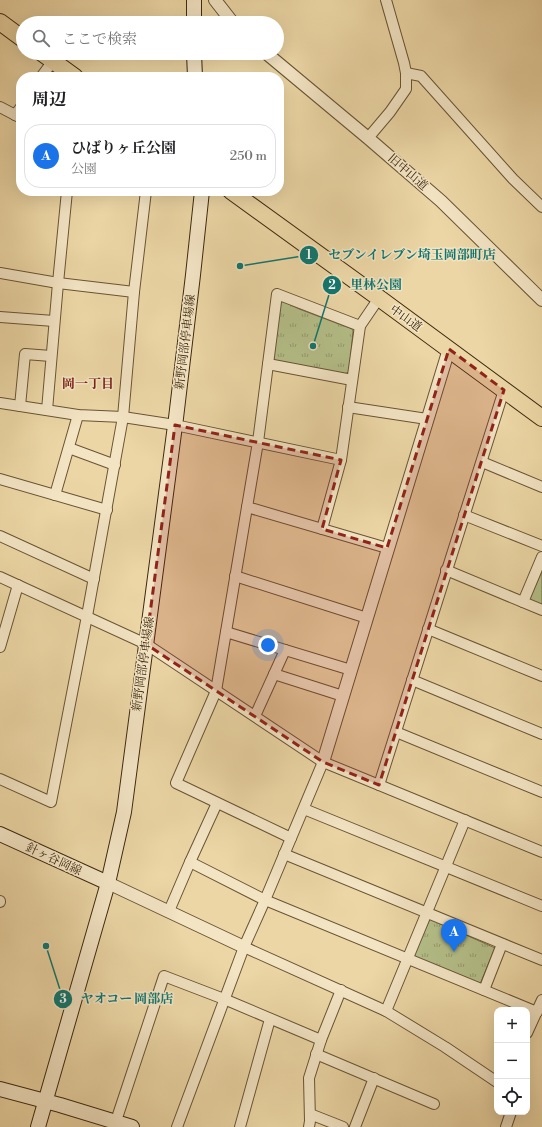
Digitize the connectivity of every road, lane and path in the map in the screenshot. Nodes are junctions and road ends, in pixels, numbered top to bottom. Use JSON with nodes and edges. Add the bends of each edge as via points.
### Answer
{"nodes":[{"id":1,"x":194,"y":0,"type":"edge"},
{"id":2,"x":215,"y":0,"type":"edge"},
{"id":3,"x":386,"y":0,"type":"edge"},
{"id":4,"x":194,"y":16,"type":"edge"},
{"id":5,"x":228,"y":16,"type":"edge"},
{"id":6,"x":0,"y":22,"type":"edge"},
{"id":7,"x":16,"y":34,"type":"edge"},
{"id":8,"x":46,"y":60,"type":"edge"},
{"id":9,"x":51,"y":60,"type":"edge"},
{"id":10,"x":194,"y":60,"type":"edge"},
{"id":11,"x":274,"y":60,"type":"edge"},
{"id":12,"x":42,"y":72,"type":"edge"},
{"id":13,"x":68,"y":72,"type":"edge"},
{"id":14,"x":195,"y":72,"type":"edge"},
{"id":15,"x":406,"y":73,"type":"junction"},
{"id":16,"x":0,"y":107,"type":"edge"},
{"id":17,"x":16,"y":112,"type":"edge"},
{"id":18,"x":368,"y":138,"type":"junction"},
{"id":19,"x":67,"y":196,"type":"edge"},
{"id":20,"x":145,"y":196,"type":"edge"},
{"id":21,"x":202,"y":196,"type":"edge"},
{"id":22,"x":238,"y":196,"type":"edge"},
{"id":23,"x":542,"y":207,"type":"edge"},
{"id":24,"x":0,"y":273,"type":"edge"},
{"id":25,"x":58,"y":282,"type":"junction"},
{"id":26,"x":134,"y":292,"type":"junction"},
{"id":27,"x":379,"y":298,"type":"junction"},
{"id":28,"x":542,"y":300,"type":"edge"},
{"id":29,"x":0,"y":317,"type":"edge"},
{"id":30,"x":54,"y":321,"type":"junction"},
{"id":31,"x":360,"y":326,"type":"junction"},
{"id":32,"x":449,"y":349,"type":"junction"},
{"id":33,"x":51,"y":356,"type":"junction"},
{"id":34,"x":268,"y":364,"type":"junction"},
{"id":35,"x":352,"y":380,"type":"junction"},
{"id":36,"x":504,"y":390,"type":"junction"},
{"id":37,"x":0,"y":403,"type":"edge"},
{"id":38,"x":20,"y":406,"type":"junction"},
{"id":39,"x":348,"y":407,"type":"junction"},
{"id":40,"x":47,"y":410,"type":"junction"},
{"id":41,"x":78,"y":415,"type":"junction"},
{"id":42,"x":123,"y":417,"type":"junction"},
{"id":43,"x":542,"y":418,"type":"edge"},
{"id":44,"x":427,"y":419,"type":"junction"},
{"id":45,"x":175,"y":425,"type":"junction"},
{"id":46,"x":258,"y":442,"type":"junction"},
{"id":47,"x":69,"y":448,"type":"junction"},
{"id":48,"x":341,"y":460,"type":"junction"},
{"id":49,"x":482,"y":462,"type":"junction"},
{"id":50,"x":115,"y":465,"type":"junction"},
{"id":51,"x":0,"y":479,"type":"edge"},
{"id":52,"x":542,"y":487,"type":"edge"},
{"id":53,"x":55,"y":495,"type":"junction"},
{"id":54,"x":247,"y":507,"type":"junction"},
{"id":55,"x":107,"y":510,"type":"junction"},
{"id":56,"x":464,"y":515,"type":"junction"},
{"id":57,"x":322,"y":529,"type":"junction"},
{"id":58,"x":0,"y":536,"type":"edge"},
{"id":59,"x":542,"y":546,"type":"edge"},
{"id":60,"x":387,"y":548,"type":"junction"},
{"id":61,"x":542,"y":557,"type":"edge"},
{"id":62,"x":446,"y":570,"type":"junction"},
{"id":63,"x":235,"y":576,"type":"junction"},
{"id":64,"x":0,"y":577,"type":"edge"},
{"id":65,"x":94,"y":579,"type":"junction"},
{"id":66,"x":18,"y":585,"type":"junction"},
{"id":67,"x":523,"y":602,"type":"junction"},
{"id":68,"x":542,"y":610,"type":"edge"},
{"id":69,"x":87,"y":616,"type":"junction"},
{"id":70,"x":367,"y":618,"type":"junction"},
{"id":71,"x":428,"y":629,"type":"junction"},
{"id":72,"x":226,"y":632,"type":"junction"},
{"id":73,"x":146,"y":644,"type":"junction"},
{"id":74,"x":0,"y":647,"type":"edge"},
{"id":75,"x":285,"y":650,"type":"junction"},
{"id":76,"x":352,"y":670,"type":"junction"},
{"id":77,"x":274,"y":674,"type":"junction"},
{"id":78,"x":542,"y":676,"type":"edge"},
{"id":79,"x":412,"y":680,"type":"junction"},
{"id":80,"x":216,"y":691,"type":"junction"},
{"id":81,"x":343,"y":696,"type":"junction"},
{"id":82,"x":255,"y":716,"type":"junction"},
{"id":83,"x":396,"y":732,"type":"junction"},
{"id":84,"x":542,"y":734,"type":"edge"},
{"id":85,"x":323,"y":762,"type":"junction"},
{"id":86,"x":0,"y":779,"type":"edge"},
{"id":87,"x":379,"y":785,"type":"junction"},
{"id":88,"x":542,"y":792,"type":"edge"},
{"id":89,"x":217,"y":803,"type":"junction"},
{"id":90,"x":304,"y":809,"type":"junction"},
{"id":91,"x":465,"y":820,"type":"junction"},
{"id":92,"x":0,"y":834,"type":"edge"},
{"id":93,"x":291,"y":838,"type":"junction"},
{"id":94,"x":542,"y":852,"type":"edge"},
{"id":95,"x":284,"y":854,"type":"junction"},
{"id":96,"x":190,"y":862,"type":"junction"},
{"id":97,"x":446,"y":867,"type":"junction"},
{"id":98,"x":108,"y":883,"type":"junction"},
{"id":99,"x":265,"y":900,"type":"junction"},
{"id":100,"x":542,"y":906,"type":"edge"},
{"id":101,"x":169,"y":912,"type":"junction"},
{"id":102,"x":427,"y":913,"type":"junction"},
{"id":103,"x":502,"y":944,"type":"junction"},
{"id":104,"x":244,"y":947,"type":"junction"},
{"id":105,"x":408,"y":959,"type":"junction"},
{"id":106,"x":542,"y":960,"type":"edge"},
{"id":107,"x":341,"y":990,"type":"junction"},
{"id":108,"x":484,"y":990,"type":"junction"},
{"id":109,"x":224,"y":999,"type":"junction"},
{"id":110,"x":542,"y":1000,"type":"edge"},
{"id":111,"x":386,"y":1012,"type":"junction"},
{"id":112,"x":536,"y":1012,"type":"junction"},
{"id":113,"x":270,"y":1019,"type":"junction"},
{"id":114,"x":530,"y":1026,"type":"edge"},
{"id":115,"x":320,"y":1040,"type":"junction"},
{"id":116,"x":316,"y":1054,"type":"junction"},
{"id":117,"x":374,"y":1078,"type":"junction"},
{"id":118,"x":494,"y":1080,"type":"edge"},
{"id":119,"x":0,"y":1089,"type":"edge"},
{"id":120,"x":46,"y":1101,"type":"junction"},
{"id":121,"x":434,"y":1104,"type":"dead end"},
{"id":122,"x":310,"y":1114,"type":"junction"},
{"id":123,"x":510,"y":1115,"type":"edge"},
{"id":124,"x":115,"y":1124,"type":"edge"},
{"id":125,"x":38,"y":1127,"type":"edge"},
{"id":126,"x":132,"y":1127,"type":"edge"},
{"id":127,"x":177,"y":1127,"type":"edge"},
{"id":128,"x":240,"y":1127,"type":"edge"},
{"id":129,"x":309,"y":1127,"type":"edge"},
{"id":130,"x":343,"y":1127,"type":"edge"},
{"id":131,"x":356,"y":1127,"type":"edge"},
{"id":132,"x":506,"y":1127,"type":"edge"}],
"edges":[{"from":1,"to":4,"type":"main road"},
{"from":2,"to":5,"type":"street"},
{"from":3,"to":15,"type":"street"},
{"from":6,"to":7,"type":"highway"},
{"from":8,"to":12,"type":"street"},
{"from":9,"to":13,"type":"highway"},
{"from":10,"to":14,"type":"main road"},
{"from":11,"to":18,"type":"street","name":"旧中山道"},
{"from":15,"to":18,"type":"street","via":[[406,89]]},
{"from":15,"to":23,"type":"street","via":[[421,76],[513,179]]},
{"from":16,"to":17,"type":"street"},
{"from":18,"to":28,"type":"street","name":"旧中山道","via":[[441,201]]},
{"from":19,"to":25,"type":"street"},
{"from":20,"to":26,"type":"street"},
{"from":21,"to":45,"type":"main road","name":"新野岡部停車場線"},
{"from":22,"to":27,"type":"highway","name":"中山道"},
{"from":24,"to":25,"type":"street"},
{"from":25,"to":26,"type":"street"},
{"from":25,"to":30,"type":"street"},
{"from":26,"to":42,"type":"street"},
{"from":27,"to":31,"type":"street"},
{"from":27,"to":32,"type":"highway","name":"中山道"},
{"from":29,"to":30,"type":"street"},
{"from":30,"to":33,"type":"street"},
{"from":31,"to":34,"type":"street","via":[[277,294]]},
{"from":31,"to":35,"type":"street"},
{"from":32,"to":36,"type":"highway","name":"中山道"},
{"from":32,"to":44,"type":"street"},
{"from":33,"to":38,"type":"street","via":[[25,354]]},
{"from":33,"to":40,"type":"street"},
{"from":34,"to":35,"type":"street"},
{"from":34,"to":46,"type":"street"},
{"from":35,"to":39,"type":"street"},
{"from":36,"to":43,"type":"highway","name":"中山道"},
{"from":36,"to":49,"type":"street"},
{"from":37,"to":38,"type":"street"},
{"from":38,"to":40,"type":"street"},
{"from":39,"to":44,"type":"street"},
{"from":39,"to":48,"type":"street"},
{"from":40,"to":41,"type":"street"},
{"from":41,"to":42,"type":"street"},
{"from":41,"to":47,"type":"street"},
{"from":42,"to":45,"type":"street"},
{"from":42,"to":50,"type":"street"},
{"from":44,"to":60,"type":"street"},
{"from":45,"to":46,"type":"street"},
{"from":45,"to":73,"type":"main road","name":"新野岡部停車場線"},
{"from":46,"to":48,"type":"street"},
{"from":46,"to":54,"type":"street"},
{"from":47,"to":50,"type":"street"},
{"from":47,"to":53,"type":"street"},
{"from":48,"to":57,"type":"street"},
{"from":49,"to":52,"type":"street"},
{"from":49,"to":56,"type":"street"},
{"from":50,"to":55,"type":"street"},
{"from":51,"to":53,"type":"street"},
{"from":53,"to":55,"type":"street"},
{"from":54,"to":57,"type":"street"},
{"from":54,"to":63,"type":"street"},
{"from":55,"to":65,"type":"street"},
{"from":56,"to":59,"type":"street"},
{"from":56,"to":62,"type":"street"},
{"from":57,"to":60,"type":"street"},
{"from":58,"to":65,"type":"street"},
{"from":60,"to":70,"type":"street"},
{"from":61,"to":67,"type":"street"},
{"from":62,"to":67,"type":"street"},
{"from":62,"to":71,"type":"street"},
{"from":63,"to":70,"type":"street"},
{"from":63,"to":72,"type":"street"},
{"from":64,"to":66,"type":"street"},
{"from":65,"to":69,"type":"street"},
{"from":66,"to":69,"type":"street"},
{"from":66,"to":74,"type":"street"},
{"from":67,"to":68,"type":"street"},
{"from":69,"to":73,"type":"street"},
{"from":69,"to":86,"type":"street","via":[[51,802]]},
{"from":70,"to":76,"type":"street"},
{"from":71,"to":78,"type":"street"},
{"from":71,"to":79,"type":"street"},
{"from":72,"to":75,"type":"street"},
{"from":72,"to":80,"type":"street"},
{"from":73,"to":80,"type":"street"},
{"from":73,"to":98,"type":"main road","name":"新野岡部停車場線","via":[[124,812]]},
{"from":75,"to":76,"type":"street"},
{"from":75,"to":77,"type":"street"},
{"from":76,"to":81,"type":"street"},
{"from":77,"to":81,"type":"street"},
{"from":77,"to":82,"type":"street"},
{"from":79,"to":83,"type":"street"},
{"from":79,"to":84,"type":"street"},
{"from":80,"to":82,"type":"street"},
{"from":80,"to":89,"type":"street","via":[[176,783]]},
{"from":81,"to":85,"type":"street"},
{"from":82,"to":85,"type":"street"},
{"from":83,"to":87,"type":"street"},
{"from":83,"to":88,"type":"street"},
{"from":85,"to":87,"type":"street"},
{"from":85,"to":90,"type":"street"},
{"from":87,"to":91,"type":"street"},
{"from":89,"to":93,"type":"street"},
{"from":89,"to":96,"type":"street"},
{"from":90,"to":93,"type":"street"},
{"from":90,"to":97,"type":"street"},
{"from":91,"to":94,"type":"street"},
{"from":91,"to":97,"type":"street"},
{"from":92,"to":98,"type":"main road","name":"針ヶ谷岡線"},
{"from":93,"to":95,"type":"street"},
{"from":95,"to":99,"type":"street"},
{"from":95,"to":102,"type":"street"},
{"from":96,"to":99,"type":"street"},
{"from":96,"to":101,"type":"street"},
{"from":97,"to":100,"type":"street"},
{"from":97,"to":102,"type":"street"},
{"from":98,"to":101,"type":"street"},
{"from":98,"to":120,"type":"main road","name":"新野岡部停車場線"},
{"from":99,"to":104,"type":"street"},
{"from":99,"to":105,"type":"street"},
{"from":101,"to":104,"type":"street"},
{"from":102,"to":103,"type":"street"},
{"from":102,"to":105,"type":"street"},
{"from":103,"to":106,"type":"street"},
{"from":103,"to":108,"type":"street"},
{"from":104,"to":107,"type":"street"},
{"from":104,"to":109,"type":"street"},
{"from":105,"to":108,"type":"street"},
{"from":105,"to":111,"type":"street"},
{"from":107,"to":111,"type":"street"},
{"from":107,"to":115,"type":"street"},
{"from":108,"to":112,"type":"street"},
{"from":109,"to":113,"type":"street"},
{"from":109,"to":124,"type":"street","via":[[164,976]]},
{"from":109,"to":127,"type":"street"},
{"from":110,"to":112,"type":"street"},
{"from":111,"to":118,"type":"street"},
{"from":112,"to":114,"type":"street"},
{"from":113,"to":115,"type":"street"},
{"from":113,"to":128,"type":"street"},
{"from":115,"to":116,"type":"street"},
{"from":116,"to":117,"type":"street"},
{"from":116,"to":122,"type":"street","via":[[309,1078]]},
{"from":117,"to":121,"type":"street"},
{"from":117,"to":131,"type":"street"},
{"from":119,"to":120,"type":"main road"},
{"from":120,"to":124,"type":"main road"},
{"from":120,"to":125,"type":"main road","name":"新野岡部停車場線"},
{"from":122,"to":129,"type":"street"},
{"from":122,"to":130,"type":"street"},
{"from":123,"to":132,"type":"street"},
{"from":124,"to":126,"type":"main road"}]}
